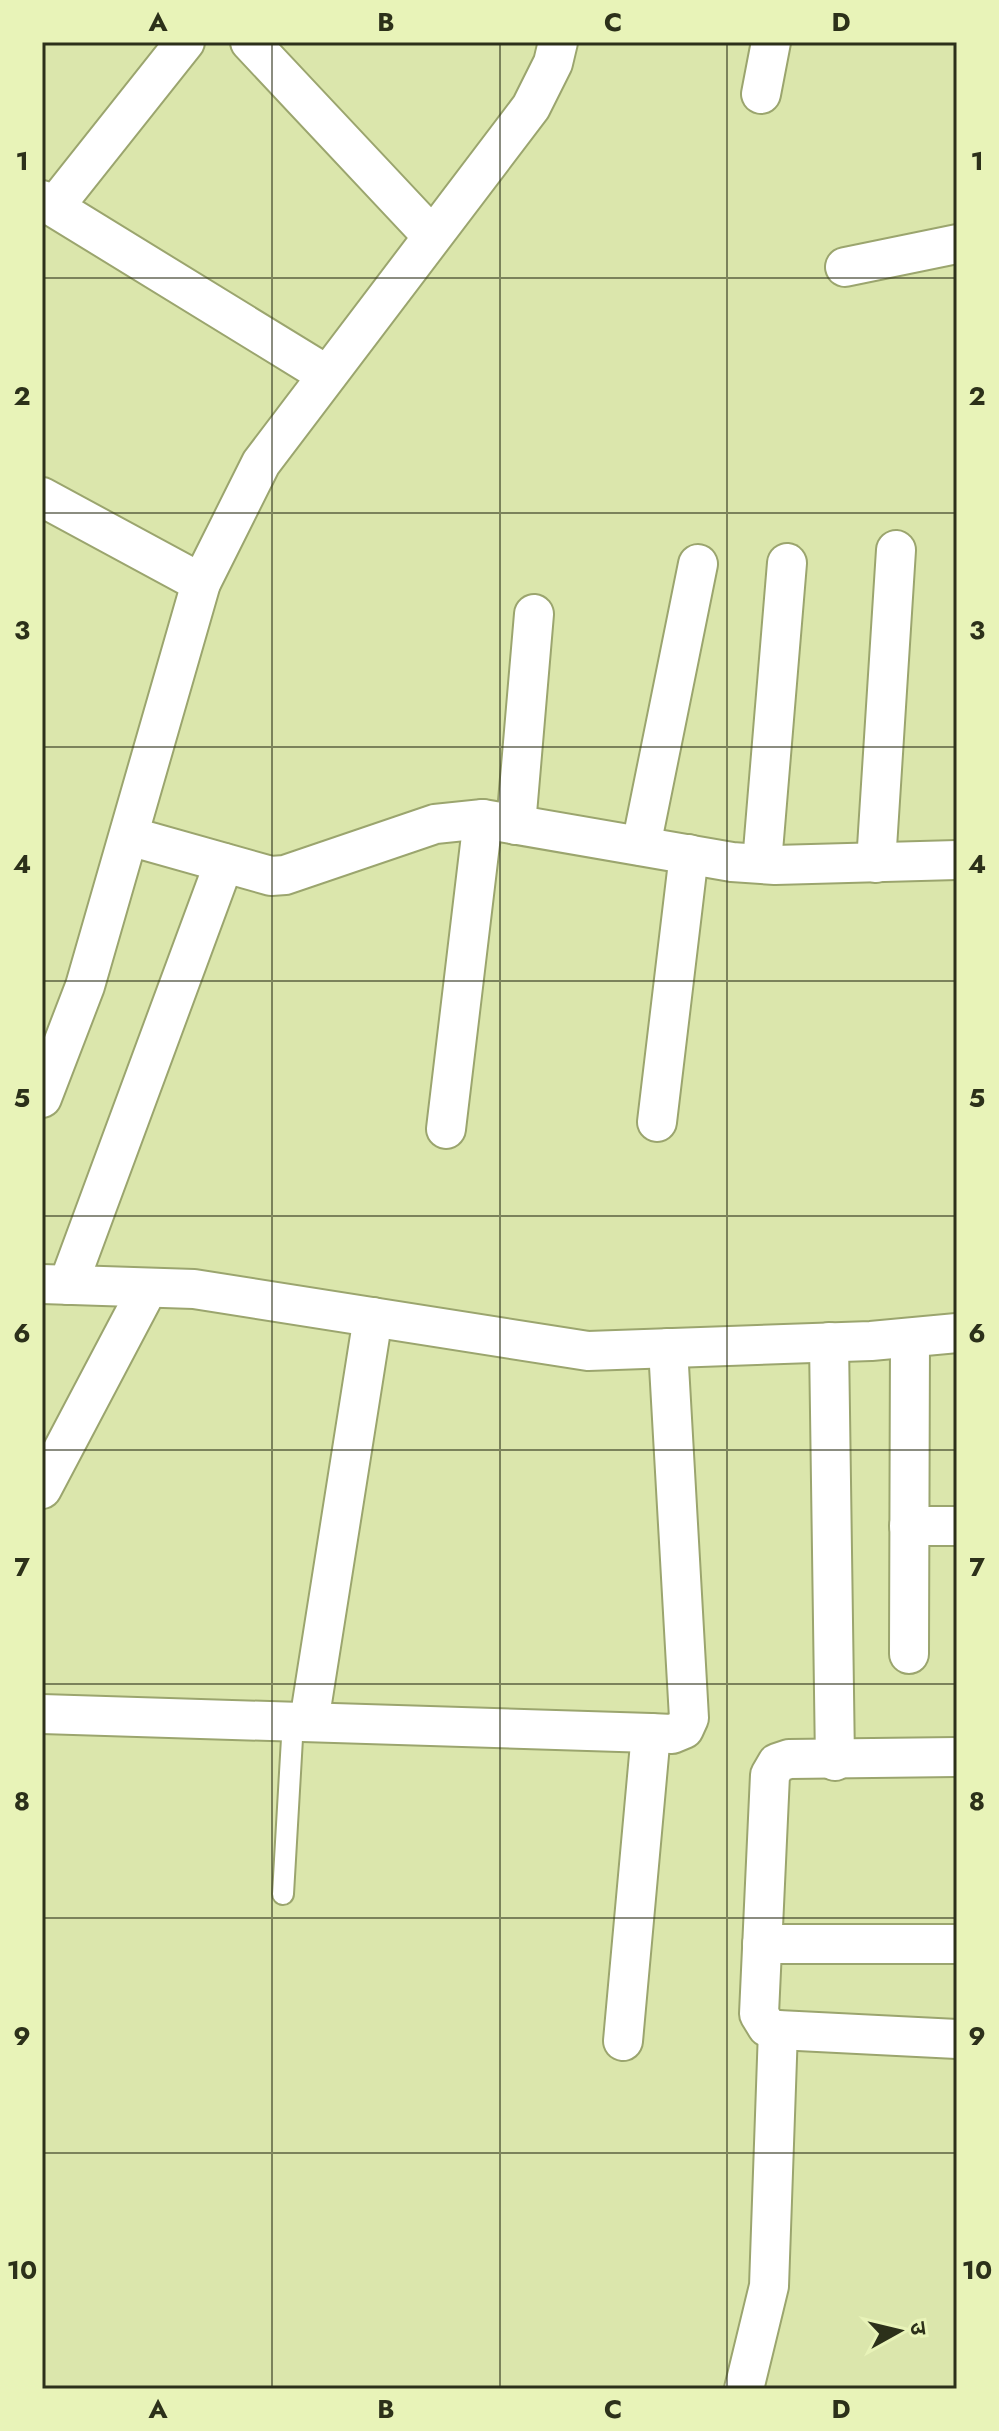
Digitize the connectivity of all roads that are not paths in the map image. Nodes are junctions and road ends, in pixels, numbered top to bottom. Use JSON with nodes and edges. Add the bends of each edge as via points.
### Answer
{"nodes":[{"id":1,"x":185,"y":42,"type":"edge"},
{"id":2,"x":250,"y":42,"type":"edge"},
{"id":3,"x":558,"y":42,"type":"edge"},
{"id":4,"x":771,"y":42,"type":"edge"},
{"id":5,"x":761,"y":94,"type":"dead end"},
{"id":6,"x":48,"y":203,"type":"edge"},
{"id":7,"x":432,"y":236,"type":"junction"},
{"id":8,"x":957,"y":244,"type":"edge"},
{"id":9,"x":845,"y":267,"type":"dead end"},
{"id":10,"x":327,"y":375,"type":"junction"},
{"id":11,"x":42,"y":497,"type":"edge"},
{"id":12,"x":896,"y":550,"type":"dead end"},
{"id":13,"x":787,"y":563,"type":"dead end"},
{"id":14,"x":698,"y":564,"type":"dead end"},
{"id":15,"x":201,"y":583,"type":"junction"},
{"id":16,"x":534,"y":614,"type":"dead end"},
{"id":17,"x":499,"y":822,"type":"junction"},
{"id":18,"x":129,"y":836,"type":"junction"},
{"id":19,"x":641,"y":846,"type":"junction"},
{"id":20,"x":689,"y":854,"type":"junction"},
{"id":21,"x":957,"y":860,"type":"edge"},
{"id":22,"x":224,"y":863,"type":"junction"},
{"id":23,"x":762,"y":863,"type":"junction"},
{"id":24,"x":876,"y":863,"type":"junction"},
{"id":25,"x":42,"y":1098,"type":"edge"},
{"id":26,"x":657,"y":1122,"type":"dead end"},
{"id":27,"x":446,"y":1129,"type":"dead end"},
{"id":28,"x":55,"y":1285,"type":"edge"},
{"id":29,"x":148,"y":1288,"type":"junction"},
{"id":30,"x":373,"y":1317,"type":"junction"},
{"id":31,"x":957,"y":1333,"type":"edge"},
{"id":32,"x":910,"y":1338,"type":"junction"},
{"id":33,"x":829,"y":1342,"type":"junction"},
{"id":34,"x":668,"y":1348,"type":"junction"},
{"id":35,"x":42,"y":1489,"type":"edge"},
{"id":36,"x":909,"y":1526,"type":"junction"},
{"id":37,"x":957,"y":1526,"type":"edge"},
{"id":38,"x":909,"y":1654,"type":"dead end"},
{"id":39,"x":42,"y":1714,"type":"edge"},
{"id":40,"x":301,"y":1722,"type":"junction"},
{"id":41,"x":651,"y":1733,"type":"junction"},
{"id":42,"x":957,"y":1757,"type":"edge"},
{"id":43,"x":835,"y":1761,"type":"junction"},
{"id":44,"x":283,"y":1894,"type":"dead end"},
{"id":45,"x":762,"y":1944,"type":"junction"},
{"id":46,"x":957,"y":1944,"type":"edge"},
{"id":47,"x":778,"y":2030,"type":"junction"},
{"id":48,"x":957,"y":2039,"type":"edge"},
{"id":49,"x":623,"y":2041,"type":"dead end"},
{"id":50,"x":744,"y":2389,"type":"edge"}],
"edges":[{"from":1,"to":6,"type":"street"},
{"from":2,"to":7,"type":"street"},
{"from":3,"to":7,"type":"street","via":[[531,107]]},
{"from":4,"to":5,"type":"street"},
{"from":6,"to":10,"type":"street"},
{"from":7,"to":10,"type":"street"},
{"from":8,"to":9,"type":"street"},
{"from":10,"to":15,"type":"street","via":[[261,463]]},
{"from":11,"to":15,"type":"street"},
{"from":12,"to":24,"type":"street"},
{"from":13,"to":23,"type":"street"},
{"from":14,"to":19,"type":"street"},
{"from":15,"to":18,"type":"street"},
{"from":16,"to":17,"type":"street"},
{"from":17,"to":19,"type":"street"},
{"from":17,"to":22,"type":"street","via":[[435,824],[285,875],[257,875]]},
{"from":17,"to":27,"type":"street"},
{"from":18,"to":22,"type":"street"},
{"from":18,"to":25,"type":"street","via":[[85,986]]},
{"from":19,"to":20,"type":"street"},
{"from":20,"to":23,"type":"street"},
{"from":20,"to":26,"type":"street"},
{"from":21,"to":24,"type":"street"},
{"from":22,"to":28,"type":"street"},
{"from":23,"to":24,"type":"street"},
{"from":28,"to":29,"type":"street"},
{"from":29,"to":30,"type":"street","via":[[194,1289]]},
{"from":29,"to":35,"type":"street"},
{"from":30,"to":34,"type":"street","via":[[588,1351]]},
{"from":30,"to":40,"type":"street"},
{"from":31,"to":32,"type":"street"},
{"from":32,"to":33,"type":"street"},
{"from":32,"to":36,"type":"street"},
{"from":33,"to":34,"type":"street"},
{"from":33,"to":43,"type":"street"},
{"from":34,"to":41,"type":"street","via":[[689,1718],[684,1729],[672,1734]]},
{"from":36,"to":37,"type":"street"},
{"from":36,"to":38,"type":"street"},
{"from":39,"to":40,"type":"street"},
{"from":40,"to":41,"type":"street"},
{"from":40,"to":44,"type":"lane"},
{"from":41,"to":49,"type":"street"},
{"from":42,"to":43,"type":"street"},
{"from":43,"to":45,"type":"street","via":[[789,1759],[777,1763],[770,1775]]},
{"from":45,"to":46,"type":"street"},
{"from":45,"to":47,"type":"street","via":[[759,2014],[767,2027]]},
{"from":47,"to":48,"type":"street"},
{"from":47,"to":50,"type":"street","via":[[769,2286]]}]}
